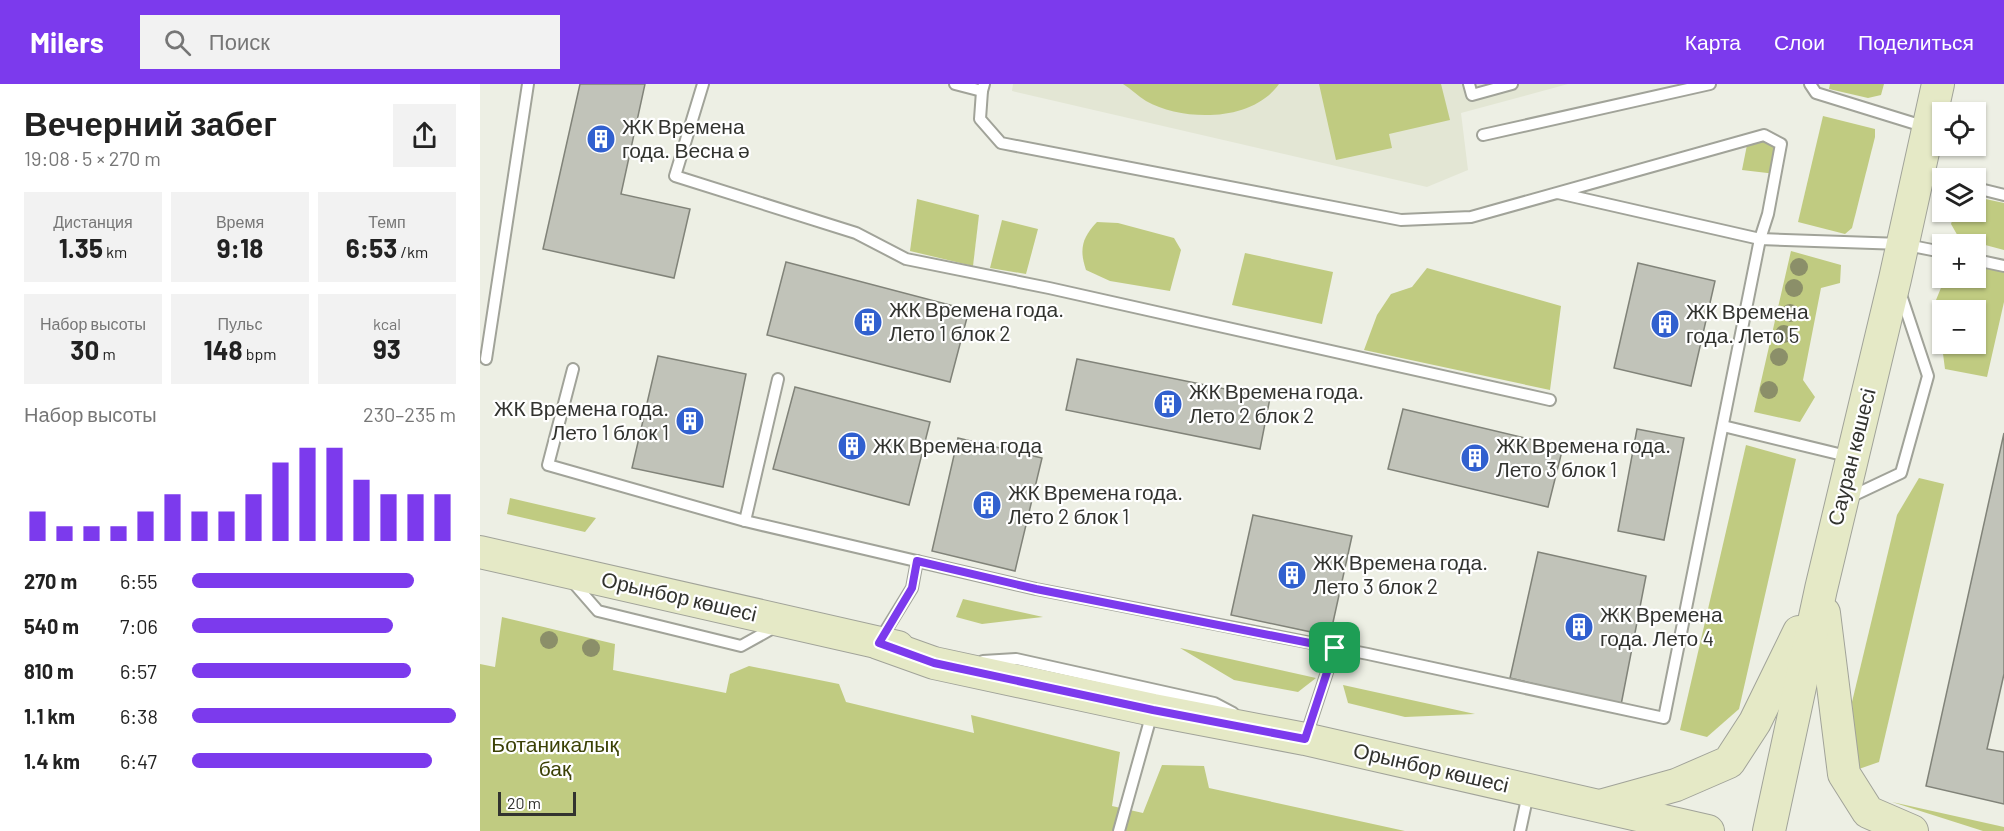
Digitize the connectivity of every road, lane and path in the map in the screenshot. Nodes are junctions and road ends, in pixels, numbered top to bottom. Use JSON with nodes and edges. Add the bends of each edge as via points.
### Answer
{"nodes":[{"id":1,"x":528,"y":84,"type":"edge"},
{"id":2,"x":703,"y":84,"type":"edge"},
{"id":3,"x":955,"y":84,"type":"edge"},
{"id":4,"x":1469,"y":84,"type":"edge"},
{"id":5,"x":1512,"y":84,"type":"edge"},
{"id":6,"x":1710,"y":84,"type":"edge"},
{"id":7,"x":1810,"y":84,"type":"edge"},
{"id":8,"x":1938,"y":84,"type":"edge"},
{"id":9,"x":983,"y":87,"type":"edge"},
{"id":10,"x":1928,"y":128,"type":"junction"},
{"id":11,"x":1483,"y":135,"type":"dead end"},
{"id":12,"x":1930,"y":179,"type":"edge"},
{"id":13,"x":1986,"y":191,"type":"edge"},
{"id":14,"x":1558,"y":193,"type":"junction"},
{"id":15,"x":2004,"y":195,"type":"edge"},
{"id":16,"x":1760,"y":239,"type":"junction"},
{"id":17,"x":1902,"y":244,"type":"junction"},
{"id":18,"x":1932,"y":250,"type":"edge"},
{"id":19,"x":1986,"y":262,"type":"edge"},
{"id":20,"x":2004,"y":266,"type":"edge"},
{"id":21,"x":1895,"y":279,"type":"junction"},
{"id":22,"x":486,"y":359,"type":"dead end"},
{"id":23,"x":573,"y":369,"type":"dead end"},
{"id":24,"x":778,"y":379,"type":"dead end"},
{"id":25,"x":1550,"y":400,"type":"dead end"},
{"id":26,"x":1723,"y":426,"type":"junction"},
{"id":27,"x":1852,"y":458,"type":"junction"},
{"id":28,"x":1842,"y":501,"type":"junction"},
{"id":29,"x":745,"y":521,"type":"junction"},
{"id":30,"x":480,"y":552,"type":"edge"},
{"id":31,"x":917,"y":561,"type":"junction"},
{"id":32,"x":1821,"y":589,"type":"junction"},
{"id":33,"x":879,"y":643,"type":"junction"},
{"id":34,"x":1335,"y":648,"type":"junction"},
{"id":35,"x":961,"y":662,"type":"junction"},
{"id":36,"x":1153,"y":710,"type":"junction"},
{"id":37,"x":1264,"y":731,"type":"junction"},
{"id":38,"x":1305,"y":739,"type":"junction"},
{"id":39,"x":1529,"y":790,"type":"junction"},
{"id":40,"x":1598,"y":806,"type":"junction"},
{"id":41,"x":1119,"y":831,"type":"edge"},
{"id":42,"x":1520,"y":831,"type":"edge"},
{"id":43,"x":1708,"y":831,"type":"edge"},
{"id":44,"x":1769,"y":831,"type":"edge"},
{"id":45,"x":1912,"y":831,"type":"edge"}],
"edges":[{"from":1,"to":22,"type":"lane"},
{"from":2,"to":25,"type":"lane","via":[[675,176],[856,233],[906,259]]},
{"from":3,"to":9,"type":"lane"},
{"from":4,"to":5,"type":"lane","via":[[1472,95]]},
{"from":6,"to":11,"type":"lane"},
{"from":7,"to":10,"type":"lane","via":[[1816,93]]},
{"from":8,"to":10,"type":"street","name":"Сауран көшесі"},
{"from":9,"to":14,"type":"lane","via":[[980,119],[1001,143],[1401,220],[1471,217]]},
{"from":10,"to":12,"type":"street","name":"Сауран көшесі"},
{"from":12,"to":17,"type":"street","name":"Сауран көшесі"},
{"from":13,"to":15,"type":"lane"},
{"from":14,"to":16,"type":"lane"},
{"from":14,"to":16,"type":"lane","via":[[1764,135],[1781,144]]},
{"from":16,"to":17,"type":"lane"},
{"from":16,"to":26,"type":"lane"},
{"from":17,"to":18,"type":"lane"},
{"from":17,"to":21,"type":"street","name":"Сауран көшесі"},
{"from":19,"to":20,"type":"lane"},
{"from":21,"to":27,"type":"street","name":"Сауран көшесі"},
{"from":21,"to":28,"type":"lane","via":[[1928,376],[1901,473]]},
{"from":23,"to":29,"type":"lane","via":[[548,465]]},
{"from":24,"to":29,"type":"lane"},
{"from":26,"to":27,"type":"lane"},
{"from":26,"to":34,"type":"lane","via":[[1664,718]]},
{"from":27,"to":28,"type":"street","name":"Сауран көшесі"},
{"from":28,"to":32,"type":"street","name":"Сауран көшесі"},
{"from":29,"to":31,"type":"lane"},
{"from":30,"to":33,"type":"street","name":"Орынбор көшесі"},
{"from":31,"to":33,"type":"lane","via":[[912,588]]},
{"from":31,"to":34,"type":"lane","via":[[1036,589]]},
{"from":32,"to":40,"type":"street","via":[[1755,722],[1729,762],[1676,785]]},
{"from":32,"to":44,"type":"street","name":"Сауран көшесі"},
{"from":32,"to":45,"type":"street","via":[[1844,774],[1868,812]]},
{"from":33,"to":35,"type":"street","name":"Орынбор көшесі"},
{"from":33,"to":36,"type":"street","name":"Орынбор көшесі","via":[[934,663]]},
{"from":34,"to":38,"type":"lane"},
{"from":35,"to":36,"type":"street","name":"Орынбор көшесі"},
{"from":35,"to":37,"type":"lane","via":[[1016,659],[1214,703]]},
{"from":36,"to":37,"type":"street","name":"Орынбор көшесі"},
{"from":36,"to":41,"type":"lane"},
{"from":37,"to":38,"type":"street","name":"Орынбор көшесі"},
{"from":38,"to":39,"type":"street","name":"Орынбор көшесі"},
{"from":39,"to":40,"type":"street","name":"Орынбор көшесі"},
{"from":39,"to":42,"type":"lane"},
{"from":40,"to":43,"type":"street","name":"Орынбор көшесі"}]}
